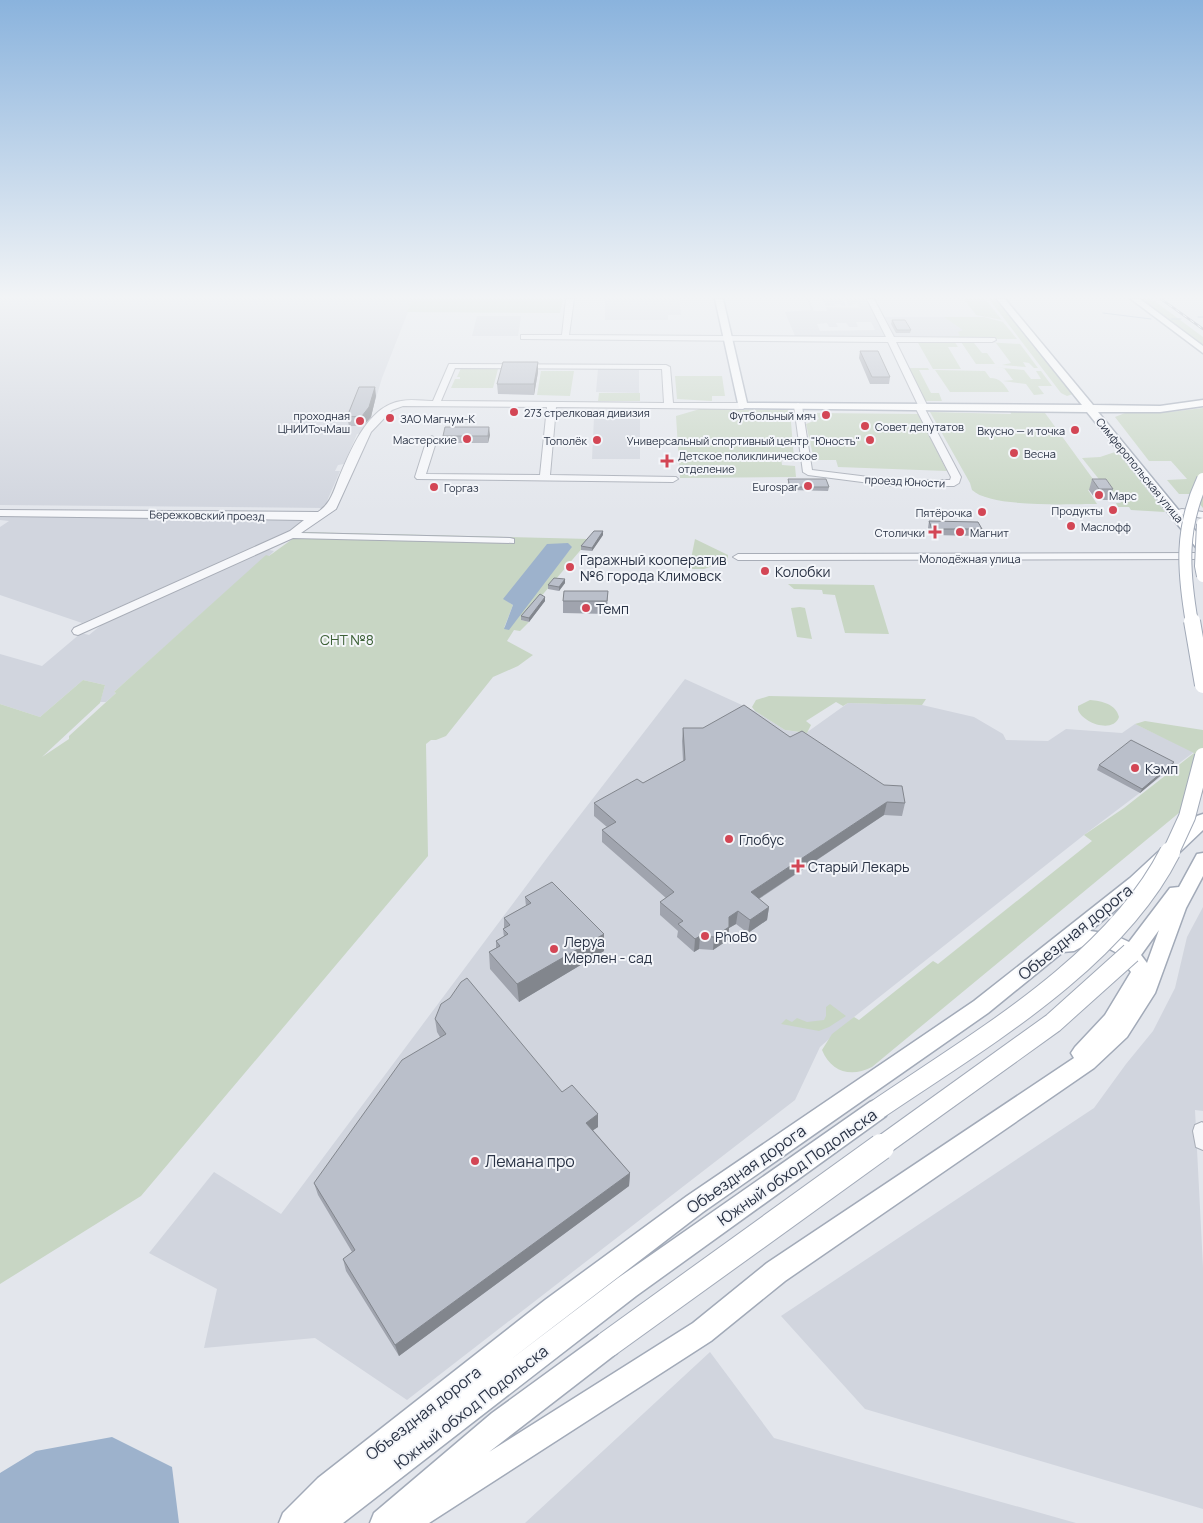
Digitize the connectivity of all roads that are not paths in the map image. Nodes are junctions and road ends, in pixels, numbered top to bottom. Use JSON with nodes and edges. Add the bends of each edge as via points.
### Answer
{"nodes":[{"id":1,"x":450,"y":370,"type":"edge"},
{"id":2,"x":666,"y":370,"type":"edge"},
{"id":3,"x":735,"y":370,"type":"edge"},
{"id":4,"x":905,"y":370,"type":"edge"},
{"id":5,"x":1062,"y":370,"type":"edge"},
{"id":6,"x":1067,"y":370,"type":"edge"},
{"id":7,"x":1086,"y":393,"type":"junction"},
{"id":8,"x":436,"y":403,"type":"junction"},
{"id":9,"x":1203,"y":403,"type":"edge"},
{"id":10,"x":552,"y":404,"type":"junction"},
{"id":11,"x":669,"y":405,"type":"junction"},
{"id":12,"x":743,"y":406,"type":"junction"},
{"id":13,"x":798,"y":406,"type":"junction"},
{"id":14,"x":922,"y":407,"type":"junction"},
{"id":15,"x":1095,"y":409,"type":"junction"},
{"id":16,"x":1127,"y":409,"type":"junction"},
{"id":17,"x":1114,"y":428,"type":"junction"},
{"id":18,"x":432,"y":439,"type":"dead end"},
{"id":19,"x":545,"y":478,"type":"junction"},
{"id":20,"x":673,"y":479,"type":"dead end"},
{"id":21,"x":1203,"y":479,"type":"edge"},
{"id":22,"x":1182,"y":512,"type":"junction"},
{"id":23,"x":0,"y":513,"type":"edge"},
{"id":24,"x":1203,"y":514,"type":"edge"},
{"id":25,"x":315,"y":517,"type":"junction"},
{"id":26,"x":1203,"y":524,"type":"edge"},
{"id":27,"x":294,"y":533,"type":"junction"},
{"id":28,"x":1203,"y":539,"type":"edge"},
{"id":29,"x":510,"y":541,"type":"dead end"},
{"id":30,"x":1203,"y":548,"type":"edge"},
{"id":31,"x":1203,"y":556,"type":"edge"},
{"id":32,"x":738,"y":557,"type":"dead end"},
{"id":33,"x":1203,"y":576,"type":"edge"},
{"id":34,"x":78,"y":631,"type":"dead end"},
{"id":35,"x":1203,"y":685,"type":"edge"},
{"id":36,"x":1203,"y":756,"type":"edge"},
{"id":37,"x":1203,"y":820,"type":"edge"},
{"id":38,"x":1203,"y":845,"type":"edge"},
{"id":39,"x":1203,"y":859,"type":"edge"},
{"id":40,"x":1025,"y":972,"type":"junction"},
{"id":41,"x":1047,"y":1090,"type":"junction"},
{"id":42,"x":1202,"y":1131,"type":"edge"},
{"id":43,"x":1203,"y":1141,"type":"edge"},
{"id":44,"x":293,"y":1523,"type":"edge"},
{"id":45,"x":320,"y":1523,"type":"edge"},
{"id":46,"x":384,"y":1523,"type":"edge"},
{"id":47,"x":402,"y":1523,"type":"edge"}],
"edges":[{"from":1,"to":8,"type":"street"},
{"from":2,"to":11,"type":"street"},
{"from":3,"to":12,"type":"main road"},
{"from":4,"to":14,"type":"street","name":"проезд Юности"},
{"from":5,"to":15,"type":"main road","name":"Симферопольская улица"},
{"from":6,"to":7,"type":"main road","name":"Симферопольская улица"},
{"from":7,"to":15,"type":"main road","name":"Симферопольская улица"},
{"from":7,"to":16,"type":"main road","via":[[1107,404]]},
{"from":8,"to":10,"type":"street"},
{"from":8,"to":25,"type":"street","via":[[393,405],[365,435],[332,507]]},
{"from":9,"to":16,"type":"main road","via":[[1175,408]]},
{"from":10,"to":11,"type":"street"},
{"from":10,"to":19,"type":"street"},
{"from":11,"to":12,"type":"street"},
{"from":12,"to":13,"type":"main road"},
{"from":13,"to":14,"type":"main road"},
{"from":13,"to":14,"type":"street","name":"проезд Юности","via":[[808,472],[893,482],[954,483],[956,477]]},
{"from":14,"to":15,"type":"main road"},
{"from":15,"to":16,"type":"main road"},
{"from":15,"to":17,"type":"main road","name":"Симферопольская улица"},
{"from":15,"to":30,"type":"main road","name":"Симферопольская улица"},
{"from":16,"to":17,"type":"main road","via":[[1111,414]]},
{"from":17,"to":22,"type":"main road","name":"Симферопольская улица"},
{"from":18,"to":19,"type":"street","via":[[420,477]]},
{"from":19,"to":20,"type":"street"},
{"from":21,"to":35,"type":"main road","bridge":true,"via":[[1194,493],[1184,528],[1184,566]]},
{"from":22,"to":24,"type":"street"},
{"from":22,"to":28,"type":"main road","name":"Симферопольская улица"},
{"from":23,"to":25,"type":"street","name":"Бережковский проезд"},
{"from":25,"to":27,"type":"street"},
{"from":26,"to":33,"type":"main road","bridge":true},
{"from":27,"to":29,"type":"street","via":[[297,536]]},
{"from":27,"to":34,"type":"street"},
{"from":31,"to":32,"type":"street","name":"Молодёжная улица"},
{"from":36,"to":45,"type":"main road","name":"Южный обход Подольска","bridge":true,"via":[[1184,825],[1167,861],[1142,897],[1091,953],[1030,1006],[635,1281]]},
{"from":37,"to":40,"type":"main road","name":"Объездная дорога","via":[[1136,883]]},
{"from":38,"to":46,"type":"main road","name":"Южный обход Подольска","bridge":true,"via":[[1175,896],[1131,953],[1053,1023],[681,1289],[502,1423]]},
{"from":39,"to":41,"type":"main road","via":[[1177,908],[1145,992],[1120,1031],[1086,1062]]},
{"from":40,"to":41,"type":"main road","via":[[1083,937],[1112,941],[1124,948],[1142,971],[1112,1020]]},
{"from":40,"to":44,"type":"main road","name":"Объездная дорога","via":[[981,1007],[695,1204],[554,1309],[328,1488]]},
{"from":41,"to":47,"type":"main road","via":[[776,1272],[702,1332]]},
{"from":42,"to":43,"type":"street"}]}
